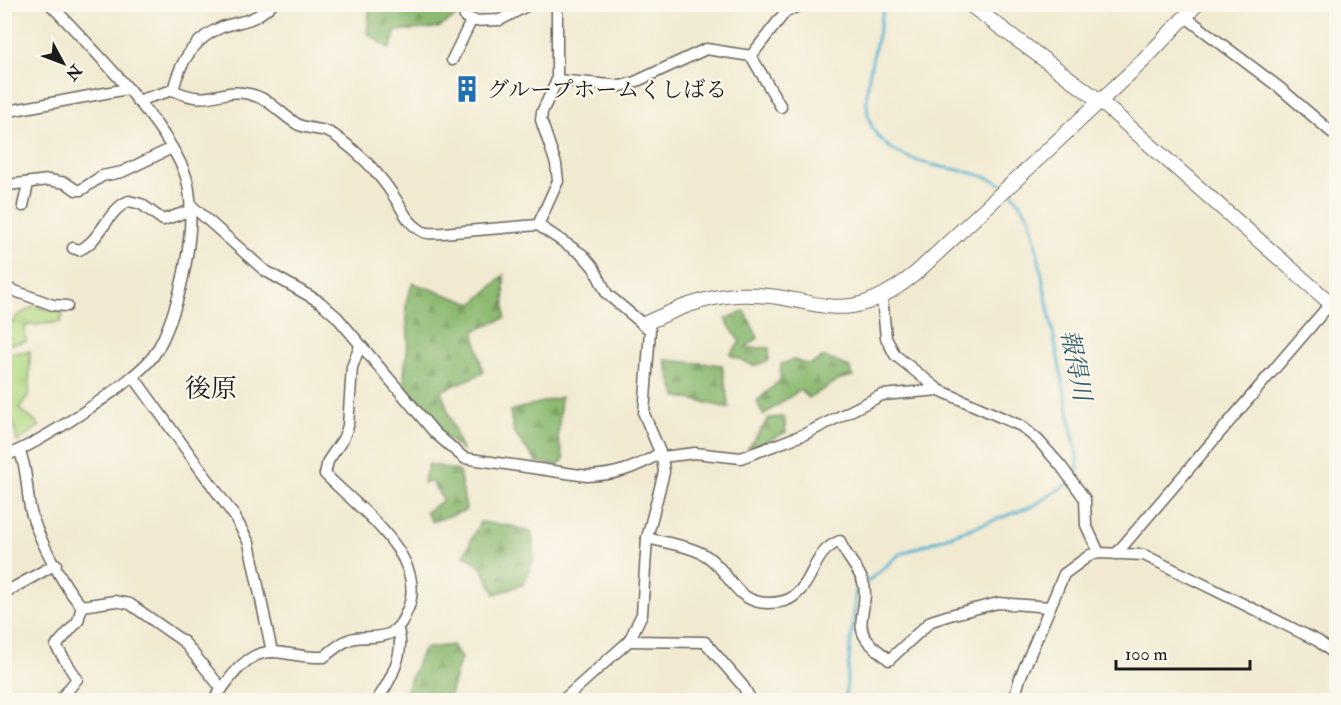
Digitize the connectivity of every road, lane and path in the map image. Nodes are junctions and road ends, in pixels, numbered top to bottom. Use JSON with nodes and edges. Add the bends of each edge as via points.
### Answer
{"nodes":[{"id":1,"x":50,"y":4,"type":"edge"},
{"id":2,"x":272,"y":4,"type":"edge"},
{"id":3,"x":468,"y":4,"type":"edge"},
{"id":4,"x":530,"y":4,"type":"edge"},
{"id":5,"x":557,"y":4,"type":"edge"},
{"id":6,"x":805,"y":4,"type":"edge"},
{"id":7,"x":969,"y":4,"type":"edge"},
{"id":8,"x":1197,"y":4,"type":"edge"},
{"id":9,"x":1186,"y":18,"type":"junction"},
{"id":10,"x":476,"y":21,"type":"junction"},
{"id":11,"x":751,"y":56,"type":"junction"},
{"id":12,"x":452,"y":60,"type":"dead end"},
{"id":13,"x":557,"y":80,"type":"junction"},
{"id":14,"x":127,"y":89,"type":"junction"},
{"id":15,"x":173,"y":90,"type":"junction"},
{"id":16,"x":137,"y":101,"type":"junction"},
{"id":17,"x":1100,"y":101,"type":"junction"},
{"id":18,"x":4,"y":107,"type":"edge"},
{"id":19,"x":781,"y":107,"type":"dead end"},
{"id":20,"x":1336,"y":136,"type":"edge"},
{"id":21,"x":172,"y":148,"type":"junction"},
{"id":22,"x":28,"y":184,"type":"junction"},
{"id":23,"x":8,"y":185,"type":"dead end"},
{"id":24,"x":23,"y":206,"type":"dead end"},
{"id":25,"x":192,"y":208,"type":"junction"},
{"id":26,"x":538,"y":225,"type":"junction"},
{"id":27,"x":73,"y":248,"type":"dead end"},
{"id":28,"x":4,"y":287,"type":"edge"},
{"id":29,"x":882,"y":297,"type":"junction"},
{"id":30,"x":1335,"y":303,"type":"edge"},
{"id":31,"x":67,"y":306,"type":"dead end"},
{"id":32,"x":644,"y":324,"type":"junction"},
{"id":33,"x":360,"y":346,"type":"junction"},
{"id":34,"x":133,"y":375,"type":"junction"},
{"id":35,"x":939,"y":390,"type":"junction"},
{"id":36,"x":20,"y":452,"type":"junction"},
{"id":37,"x":661,"y":455,"type":"junction"},
{"id":38,"x":4,"y":456,"type":"edge"},
{"id":39,"x":647,"y":537,"type":"junction"},
{"id":40,"x":1099,"y":553,"type":"junction"},
{"id":41,"x":1116,"y":554,"type":"junction"},
{"id":42,"x":56,"y":564,"type":"junction"},
{"id":43,"x":4,"y":593,"type":"edge"},
{"id":44,"x":82,"y":606,"type":"junction"},
{"id":45,"x":1050,"y":607,"type":"junction"},
{"id":46,"x":397,"y":628,"type":"junction"},
{"id":47,"x":629,"y":641,"type":"junction"},
{"id":48,"x":272,"y":652,"type":"junction"},
{"id":49,"x":1336,"y":655,"type":"edge"},
{"id":50,"x":222,"y":689,"type":"junction"},
{"id":51,"x":60,"y":700,"type":"edge"},
{"id":52,"x":214,"y":700,"type":"edge"},
{"id":53,"x":377,"y":700,"type":"edge"},
{"id":54,"x":563,"y":700,"type":"edge"},
{"id":55,"x":751,"y":700,"type":"edge"},
{"id":56,"x":1014,"y":700,"type":"edge"}],
"edges":[{"from":1,"to":14,"type":"street"},
{"from":2,"to":15,"type":"street","via":[[257,18],[222,27],[200,39],[178,72]]},
{"from":3,"to":10,"type":"street","via":[[465,17]]},
{"from":4,"to":10,"type":"street","via":[[500,20]]},
{"from":5,"to":13,"type":"street"},
{"from":6,"to":11,"type":"street","via":[[786,11]]},
{"from":7,"to":17,"type":"street"},
{"from":8,"to":9,"type":"street"},
{"from":9,"to":17,"type":"street"},
{"from":9,"to":20,"type":"street","via":[[1280,88]]},
{"from":10,"to":12,"type":"street","via":[[467,26]]},
{"from":11,"to":13,"type":"street","via":[[706,49],[621,86]]},
{"from":11,"to":19,"type":"street"},
{"from":13,"to":26,"type":"street","via":[[541,120],[558,181]]},
{"from":14,"to":16,"type":"street"},
{"from":14,"to":18,"type":"street","via":[[14,110]]},
{"from":15,"to":16,"type":"street"},
{"from":15,"to":26,"type":"street","via":[[204,99],[249,94],[280,108],[298,124],[334,135],[380,178],[406,219],[427,234]]},
{"from":16,"to":21,"type":"street"},
{"from":17,"to":29,"type":"street","via":[[916,273]]},
{"from":17,"to":30,"type":"street"},
{"from":21,"to":22,"type":"street","via":[[122,172],[102,176],[81,190],[56,181]]},
{"from":21,"to":25,"type":"street","via":[[184,171]]},
{"from":22,"to":23,"type":"street"},
{"from":22,"to":24,"type":"street"},
{"from":25,"to":27,"type":"street","via":[[163,220],[141,204],[129,201],[90,242],[79,250]]},
{"from":25,"to":33,"type":"street","via":[[264,270],[320,302]]},
{"from":25,"to":34,"type":"street","via":[[171,320],[154,354]]},
{"from":26,"to":32,"type":"street","via":[[583,255],[607,294]]},
{"from":28,"to":31,"type":"street","via":[[53,305]]},
{"from":29,"to":32,"type":"street","via":[[866,304],[827,308],[770,297],[721,297],[680,308]]},
{"from":29,"to":35,"type":"street","via":[[889,347]]},
{"from":30,"to":41,"type":"street"},
{"from":32,"to":37,"type":"street","via":[[650,330],[644,414]]},
{"from":33,"to":37,"type":"street","via":[[435,433],[464,458],[597,476],[627,471]]},
{"from":33,"to":46,"type":"street","via":[[351,374],[348,426],[325,474],[364,508],[411,573],[410,603]]},
{"from":34,"to":36,"type":"street"},
{"from":34,"to":48,"type":"street","via":[[235,517],[249,543]]},
{"from":35,"to":37,"type":"street","via":[[882,395],[805,435],[741,458],[694,453]]},
{"from":35,"to":40,"type":"street","via":[[998,414],[1038,440],[1078,486],[1085,499],[1086,525]]},
{"from":36,"to":38,"type":"street"},
{"from":36,"to":42,"type":"street","via":[[31,512]]},
{"from":37,"to":39,"type":"street","via":[[662,488]]},
{"from":39,"to":45,"type":"street","via":[[695,551],[708,558],[746,599],[771,603],[795,596],[827,546],[840,541],[863,581],[864,637],[889,660],[932,621],[950,615],[998,603]]},
{"from":39,"to":47,"type":"street","via":[[645,602],[638,627]]},
{"from":40,"to":41,"type":"street"},
{"from":40,"to":45,"type":"street","via":[[1068,568]]},
{"from":41,"to":49,"type":"street","via":[[1144,555],[1318,641]]},
{"from":42,"to":43,"type":"street"},
{"from":42,"to":44,"type":"street","via":[[71,596]]},
{"from":44,"to":50,"type":"street","via":[[130,603],[184,642]]},
{"from":44,"to":51,"type":"street","via":[[78,621],[56,646],[77,679]]},
{"from":45,"to":56,"type":"street"},
{"from":46,"to":48,"type":"street","via":[[369,639],[355,638],[324,657]]},
{"from":46,"to":53,"type":"street","via":[[399,651],[387,687]]},
{"from":47,"to":54,"type":"street"},
{"from":47,"to":55,"type":"street","via":[[705,642]]},
{"from":48,"to":50,"type":"street","via":[[250,659]]},
{"from":50,"to":52,"type":"street"}]}
